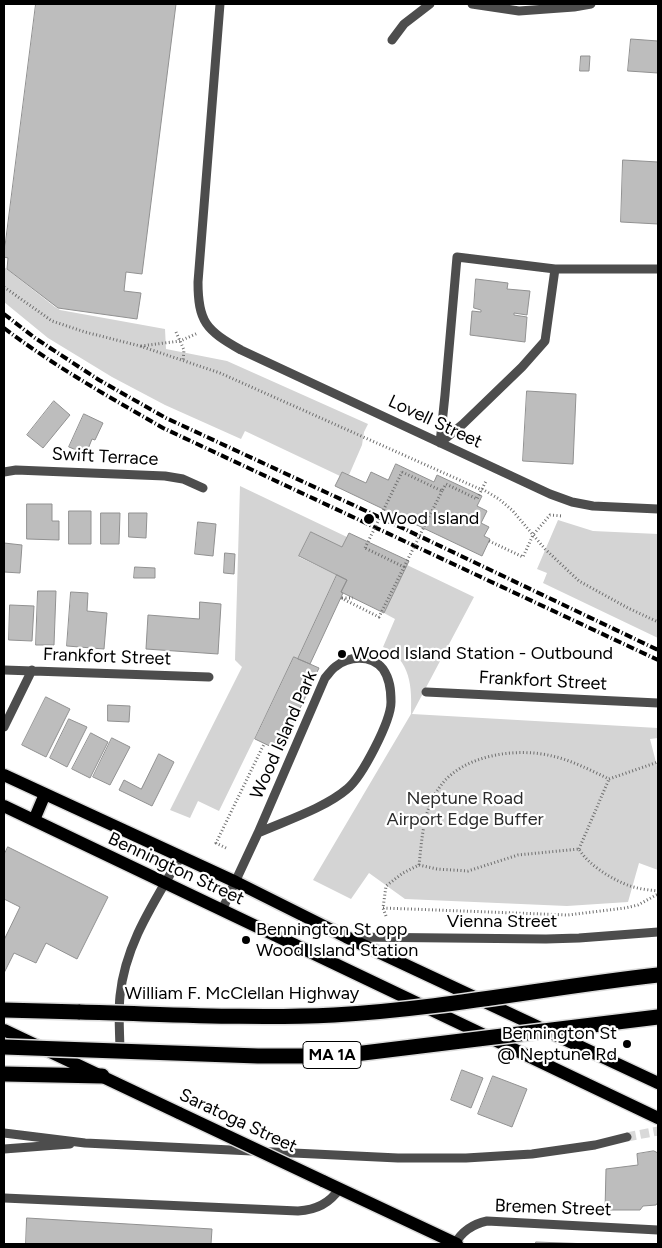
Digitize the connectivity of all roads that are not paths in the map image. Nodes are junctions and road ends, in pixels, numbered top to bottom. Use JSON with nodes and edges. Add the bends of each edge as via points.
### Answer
{"nodes":[{"id":1,"x":220,"y":4,"type":"edge"},
{"id":2,"x":430,"y":4,"type":"edge"},
{"id":3,"x":472,"y":4,"type":"edge"},
{"id":4,"x":591,"y":4,"type":"edge"},
{"id":5,"x":392,"y":40,"type":"dead end"},
{"id":6,"x":555,"y":269,"type":"junction"},
{"id":7,"x":658,"y":269,"type":"edge"},
{"id":8,"x":440,"y":443,"type":"junction"},
{"id":9,"x":4,"y":472,"type":"edge"},
{"id":10,"x":203,"y":488,"type":"dead end"},
{"id":11,"x":658,"y":509,"type":"edge"},
{"id":12,"x":4,"y":670,"type":"edge"},
{"id":13,"x":32,"y":670,"type":"junction"},
{"id":14,"x":209,"y":677,"type":"dead end"},
{"id":15,"x":426,"y":692,"type":"dead end"},
{"id":16,"x":658,"y":704,"type":"edge"},
{"id":17,"x":4,"y":727,"type":"edge"},
{"id":18,"x":4,"y":775,"type":"edge"},
{"id":19,"x":45,"y":794,"type":"junction"},
{"id":20,"x":4,"y":806,"type":"edge"},
{"id":21,"x":34,"y":820,"type":"junction"},
{"id":22,"x":258,"y":833,"type":"junction"},
{"id":23,"x":180,"y":856,"type":"junction"},
{"id":24,"x":236,"y":882,"type":"junction"},
{"id":25,"x":165,"y":883,"type":"junction"},
{"id":26,"x":222,"y":910,"type":"junction"},
{"id":27,"x":658,"y":932,"type":"edge"},
{"id":28,"x":346,"y":937,"type":"junction"},
{"id":29,"x":658,"y":975,"type":"edge"},
{"id":30,"x":4,"y":1010,"type":"edge"},
{"id":31,"x":658,"y":1017,"type":"edge"},
{"id":32,"x":4,"y":1030,"type":"edge"},
{"id":33,"x":4,"y":1047,"type":"edge"},
{"id":34,"x":120,"y":1054,"type":"dead end"},
{"id":35,"x":4,"y":1074,"type":"edge"},
{"id":36,"x":102,"y":1076,"type":"junction"},
{"id":37,"x":658,"y":1083,"type":"edge"},
{"id":38,"x":658,"y":1118,"type":"edge"},
{"id":39,"x":4,"y":1133,"type":"edge"},
{"id":40,"x":627,"y":1138,"type":"tunnel mouth"},
{"id":41,"x":85,"y":1142,"type":"junction"},
{"id":42,"x":4,"y":1149,"type":"edge"},
{"id":43,"x":339,"y":1188,"type":"junction"},
{"id":44,"x":4,"y":1198,"type":"edge"},
{"id":45,"x":658,"y":1230,"type":"edge"},
{"id":46,"x":456,"y":1244,"type":"edge"}],
"edges":[{"from":1,"to":8,"type":"street","name":"Lovell Street","via":[[198,282],[198,304],[203,318],[210,328],[241,350]]},
{"from":2,"to":5,"type":"street","via":[[404,24]]},
{"from":3,"to":4,"type":"street","via":[[519,11]]},
{"from":6,"to":7,"type":"street"},
{"from":6,"to":8,"type":"street","via":[[545,341],[522,367]]},
{"from":6,"to":8,"type":"street","via":[[457,257]]},
{"from":8,"to":11,"type":"street","name":"Lovell Street","via":[[572,502]]},
{"from":9,"to":10,"type":"street","name":"Swift Terrace","via":[[165,476],[183,479]]},
{"from":12,"to":13,"type":"street","name":"Frankfort Street"},
{"from":13,"to":14,"type":"street","name":"Frankfort Street"},
{"from":13,"to":17,"type":"street"},
{"from":15,"to":16,"type":"street","name":"Frankfort Street"},
{"from":18,"to":19,"type":"main road","name":"Bennington Street"},
{"from":19,"to":21,"type":"main road"},
{"from":19,"to":23,"type":"main road","name":"Bennington Street"},
{"from":20,"to":21,"type":"main road","name":"Bennington Street"},
{"from":21,"to":25,"type":"main road","name":"Bennington Street"},
{"from":22,"to":22,"type":"street","name":"Wood Island Park","via":[[328,801],[347,790],[360,776],[388,721],[390,684],[382,668],[368,659],[351,658],[335,666],[325,678]]},
{"from":22,"to":24,"type":"street","name":"Wood Island Park"},
{"from":23,"to":24,"type":"main road","name":"Bennington Street"},
{"from":23,"to":25,"type":"street"},
{"from":24,"to":26,"type":"street","name":"Wood Island Park"},
{"from":24,"to":28,"type":"main road","name":"Bennington Street"},
{"from":25,"to":26,"type":"main road","name":"Bennington Street"},
{"from":25,"to":34,"type":"street","via":[[129,952],[120,997]]},
{"from":26,"to":38,"type":"main road","name":"Bennington Street"},
{"from":27,"to":28,"type":"street","name":"Vienna Street","via":[[562,938]]},
{"from":28,"to":37,"type":"main road","name":"Bennington Street"},
{"from":29,"to":30,"type":"highway","name":"William F. McClellan Highway","number":"MA 1A","bridge":true,"via":[[408,1009],[334,1015]]},
{"from":31,"to":33,"type":"highway","number":"MA 1A","bridge":true,"via":[[326,1056]]},
{"from":32,"to":36,"type":"main road","name":"Saratoga Street"},
{"from":35,"to":36,"type":"highway"},
{"from":36,"to":43,"type":"main road","name":"Saratoga Street","bridge":true},
{"from":39,"to":41,"type":"street"},
{"from":40,"to":41,"type":"street","via":[[532,1154],[433,1158]]},
{"from":41,"to":42,"type":"street"},
{"from":43,"to":44,"type":"street","via":[[330,1200],[304,1211]]},
{"from":43,"to":46,"type":"main road","name":"Saratoga Street"},
{"from":45,"to":46,"type":"street","name":"Bremen Street","via":[[487,1222],[467,1229]]}]}
